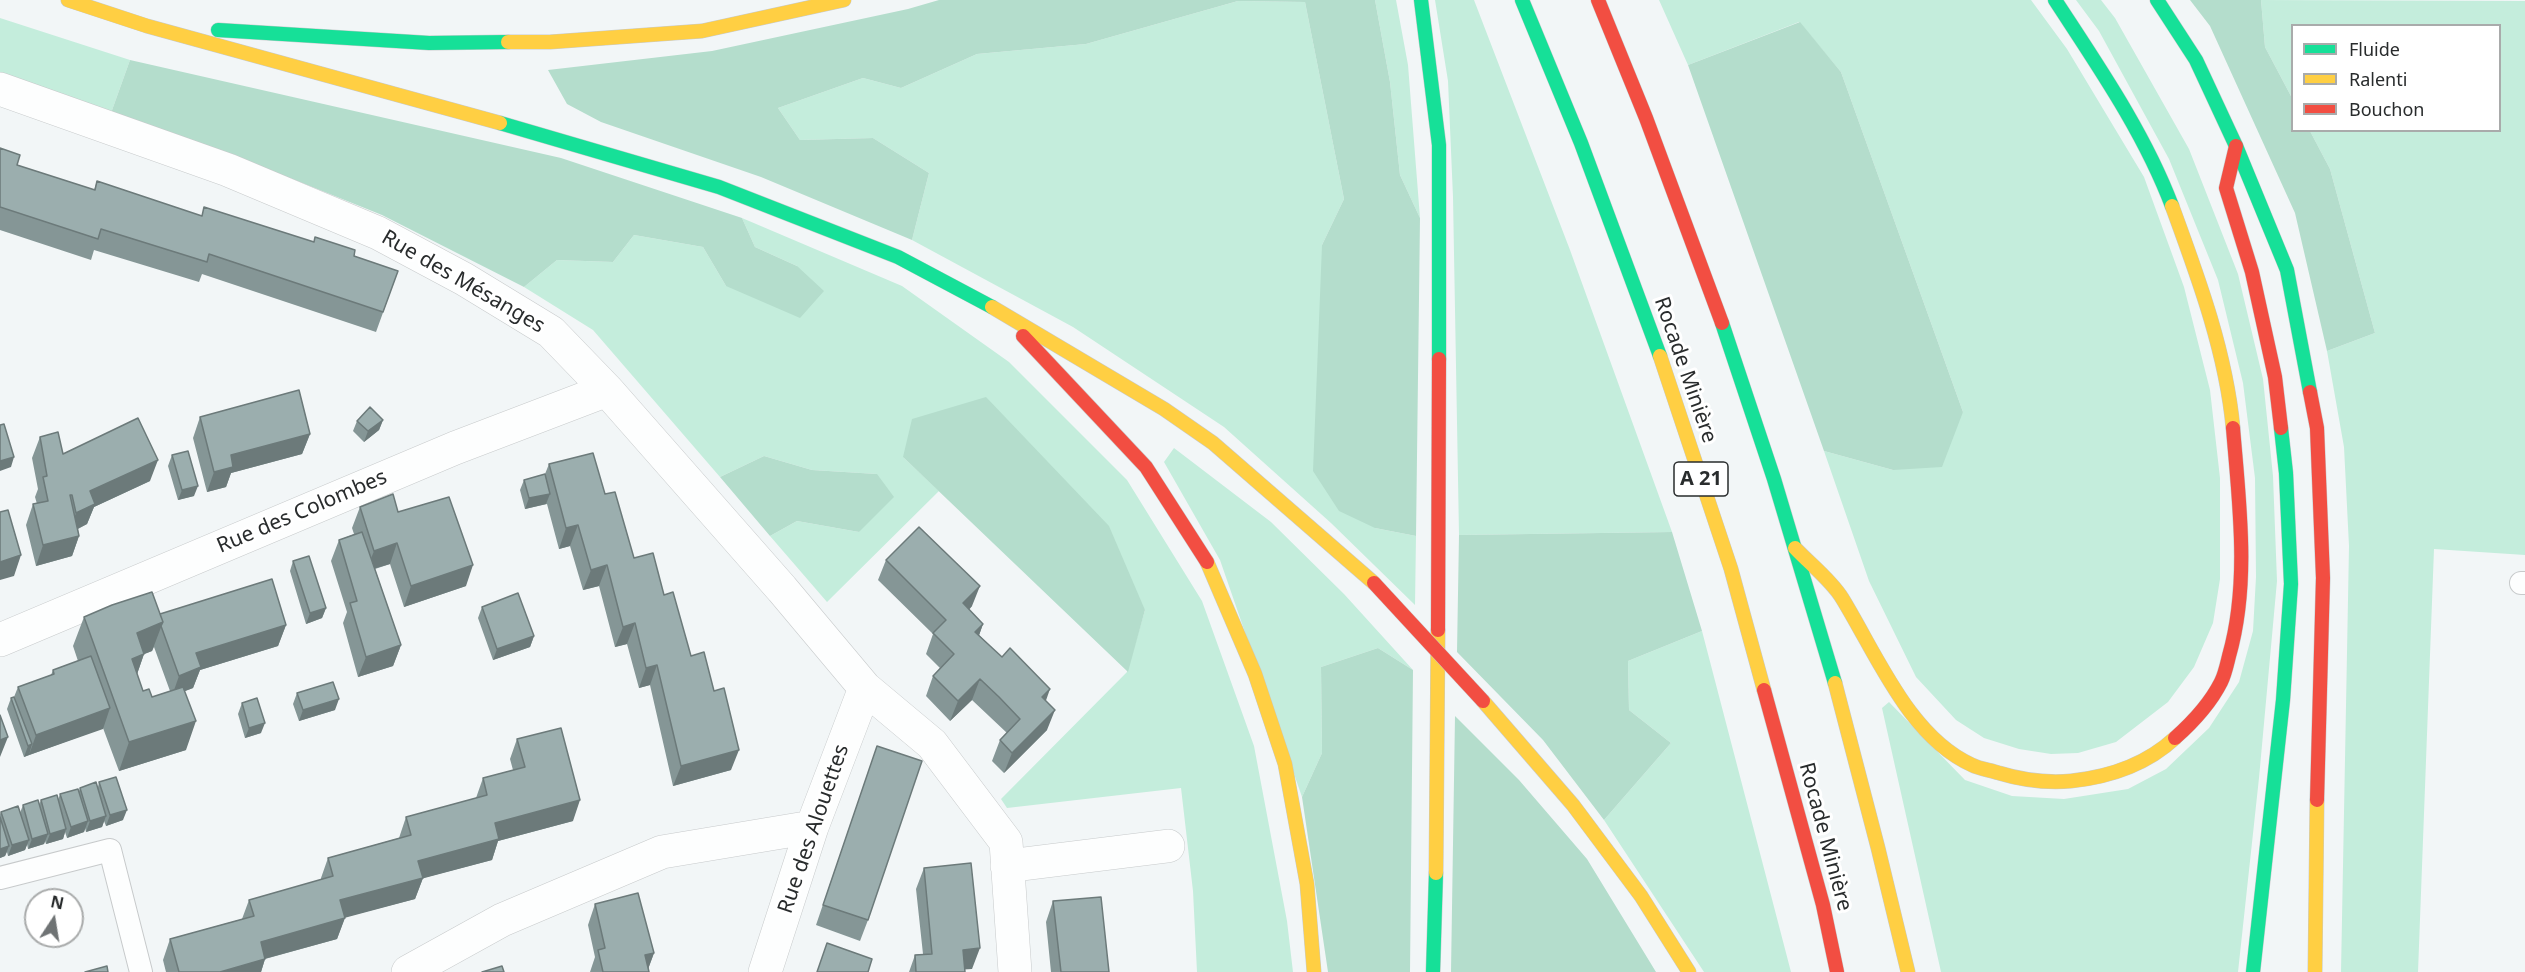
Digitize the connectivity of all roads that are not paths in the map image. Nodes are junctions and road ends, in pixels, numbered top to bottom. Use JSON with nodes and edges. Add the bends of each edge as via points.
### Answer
{"nodes":[{"id":1,"x":68,"y":0,"type":"edge"},
{"id":2,"x":844,"y":0,"type":"edge"},
{"id":3,"x":1421,"y":0,"type":"edge"},
{"id":4,"x":1522,"y":0,"type":"edge"},
{"id":5,"x":1598,"y":0,"type":"edge"},
{"id":6,"x":2055,"y":0,"type":"edge"},
{"id":7,"x":2157,"y":0,"type":"edge"},
{"id":8,"x":147,"y":26,"type":"junction"},
{"id":9,"x":0,"y":89,"type":"edge"},
{"id":10,"x":2236,"y":146,"type":"junction"},
{"id":11,"x":1000,"y":310,"type":"junction"},
{"id":12,"x":607,"y":390,"type":"junction"},
{"id":13,"x":1795,"y":548,"type":"junction"},
{"id":14,"x":0,"y":640,"type":"edge"},
{"id":15,"x":865,"y":688,"type":"junction"},
{"id":16,"x":812,"y":827,"type":"junction"},
{"id":17,"x":1168,"y":846,"type":"dead end"},
{"id":18,"x":1007,"y":866,"type":"junction"},
{"id":19,"x":0,"y":878,"type":"edge"},
{"id":20,"x":141,"y":972,"type":"edge"},
{"id":21,"x":408,"y":972,"type":"edge"},
{"id":22,"x":765,"y":972,"type":"edge"},
{"id":23,"x":1015,"y":972,"type":"edge"},
{"id":24,"x":1314,"y":972,"type":"edge"},
{"id":25,"x":1433,"y":972,"type":"edge"},
{"id":26,"x":1689,"y":972,"type":"edge"},
{"id":27,"x":1836,"y":972,"type":"edge"},
{"id":28,"x":1908,"y":972,"type":"edge"},
{"id":29,"x":2253,"y":972,"type":"edge"},
{"id":30,"x":2315,"y":972,"type":"edge"}],
"edges":[{"from":1,"to":8,"type":"highway"},
{"from":2,"to":8,"type":"highway","via":[[702,31],[549,42],[429,43]]},
{"from":3,"to":25,"type":"highway","via":[[1439,156],[1438,778]]},
{"from":4,"to":27,"type":"highway","name":"Rocade Minière","number":"A 21","via":[[1581,143],[1657,348],[1731,569],[1822,905]]},
{"from":5,"to":13,"type":"highway","via":[[1653,130],[1733,353]]},
{"from":6,"to":13,"type":"highway","via":[[2119,98],[2160,175],[2215,334],[2231,409],[2241,531],[2235,632],[2222,681],[2194,720],[2162,750],[2132,766],[2095,778],[2057,782],[2015,778],[1972,765],[1942,746],[1913,715],[1861,634],[1842,596]]},
{"from":7,"to":10,"type":"highway","via":[[2196,60]]},
{"from":8,"to":11,"type":"highway","via":[[719,187],[898,257]]},
{"from":9,"to":12,"type":"street","name":"Rue des Mésanges","via":[[228,170],[378,233],[551,332]]},
{"from":10,"to":29,"type":"highway","via":[[2226,188],[2252,272],[2275,377],[2286,474],[2291,584],[2283,700]]},
{"from":10,"to":30,"type":"highway","via":[[2288,270],[2318,428],[2323,578]]},
{"from":11,"to":24,"type":"highway","via":[[1146,467],[1210,567],[1255,674],[1285,764],[1306,884]]},
{"from":11,"to":26,"type":"highway","bridge":true,"via":[[1213,443],[1374,583],[1573,805],[1641,896]]},
{"from":12,"to":14,"type":"street","name":"Rue des Colombes","via":[[444,453]]},
{"from":12,"to":15,"type":"street","name":"Rue des Mésanges"},
{"from":13,"to":28,"type":"highway","via":[[1842,708]]},
{"from":15,"to":16,"type":"street","name":"Rue des Alouettes"},
{"from":15,"to":18,"type":"street","name":"Rue des Mésanges","via":[[932,744],[1006,842]]},
{"from":16,"to":21,"type":"street","via":[[662,852],[502,920]]},
{"from":16,"to":22,"type":"street","name":"Rue des Alouettes"},
{"from":17,"to":18,"type":"street"},
{"from":18,"to":23,"type":"street","name":"Rue des Mésanges"},
{"from":19,"to":20,"type":"lane","via":[[110,850]]}]}
